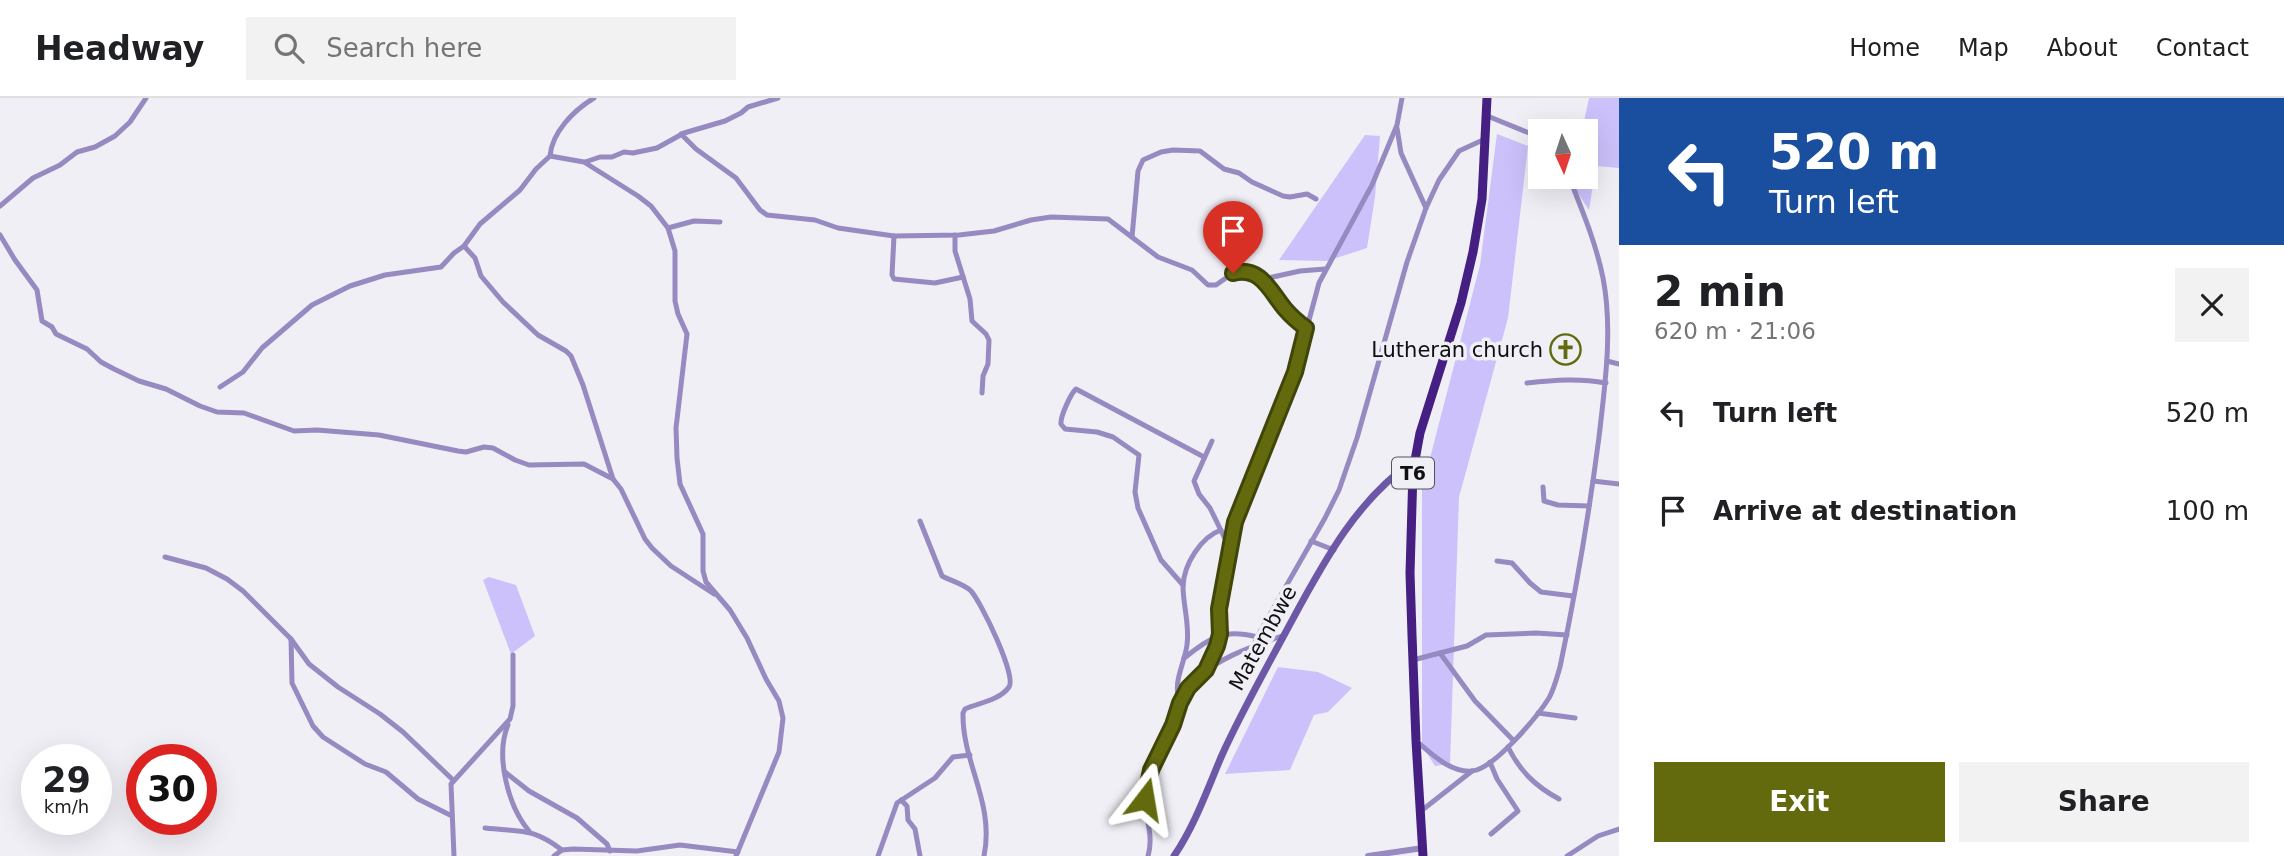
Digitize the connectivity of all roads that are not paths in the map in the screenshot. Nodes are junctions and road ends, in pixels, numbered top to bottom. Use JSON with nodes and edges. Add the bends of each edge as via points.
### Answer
{"nodes":[{"id":1,"x":146,"y":98,"type":"edge"},
{"id":2,"x":594,"y":98,"type":"edge"},
{"id":3,"x":778,"y":98,"type":"edge"},
{"id":4,"x":1402,"y":98,"type":"edge"},
{"id":5,"x":1487,"y":98,"type":"edge"},
{"id":6,"x":1485,"y":115,"type":"junction"},
{"id":7,"x":1396,"y":124,"type":"junction"},
{"id":8,"x":1528,"y":133,"type":"edge"},
{"id":9,"x":681,"y":134,"type":"junction"},
{"id":10,"x":1485,"y":139,"type":"junction"},
{"id":11,"x":550,"y":156,"type":"junction"},
{"id":12,"x":584,"y":162,"type":"junction"},
{"id":13,"x":1574,"y":189,"type":"edge"},
{"id":14,"x":1316,"y":200,"type":"dead end"},
{"id":15,"x":0,"y":206,"type":"edge"},
{"id":16,"x":1426,"y":208,"type":"junction"},
{"id":17,"x":720,"y":222,"type":"dead end"},
{"id":18,"x":668,"y":228,"type":"junction"},
{"id":19,"x":0,"y":235,"type":"edge"},
{"id":20,"x":956,"y":235,"type":"junction"},
{"id":21,"x":894,"y":236,"type":"junction"},
{"id":22,"x":1132,"y":237,"type":"junction"},
{"id":23,"x":464,"y":246,"type":"junction"},
{"id":24,"x":1325,"y":269,"type":"junction"},
{"id":25,"x":962,"y":277,"type":"junction"},
{"id":26,"x":1264,"y":279,"type":"junction"},
{"id":27,"x":1306,"y":328,"type":"junction"},
{"id":28,"x":1607,"y":362,"type":"junction"},
{"id":29,"x":1619,"y":364,"type":"edge"},
{"id":30,"x":1527,"y":383,"type":"dead end"},
{"id":31,"x":1606,"y":383,"type":"junction"},
{"id":32,"x":220,"y":387,"type":"dead end"},
{"id":33,"x":982,"y":393,"type":"dead end"},
{"id":34,"x":1212,"y":441,"type":"dead end"},
{"id":35,"x":1204,"y":457,"type":"junction"},
{"id":36,"x":1415,"y":460,"type":"junction"},
{"id":37,"x":613,"y":479,"type":"junction"},
{"id":38,"x":1593,"y":481,"type":"junction"},
{"id":39,"x":1619,"y":484,"type":"edge"},
{"id":40,"x":1543,"y":487,"type":"dead end"},
{"id":41,"x":1589,"y":506,"type":"junction"},
{"id":42,"x":920,"y":521,"type":"dead end"},
{"id":43,"x":1221,"y":530,"type":"junction"},
{"id":44,"x":1311,"y":541,"type":"junction"},
{"id":45,"x":1229,"y":549,"type":"junction"},
{"id":46,"x":1334,"y":550,"type":"junction"},
{"id":47,"x":165,"y":557,"type":"dead end"},
{"id":48,"x":1497,"y":561,"type":"dead end"},
{"id":49,"x":1183,"y":585,"type":"junction"},
{"id":50,"x":1573,"y":596,"type":"junction"},
{"id":51,"x":723,"y":601,"type":"junction"},
{"id":52,"x":1220,"y":634,"type":"junction"},
{"id":53,"x":1284,"y":635,"type":"junction"},
{"id":54,"x":1567,"y":635,"type":"junction"},
{"id":55,"x":1257,"y":637,"type":"junction"},
{"id":56,"x":290,"y":639,"type":"junction"},
{"id":57,"x":1254,"y":646,"type":"junction"},
{"id":58,"x":1440,"y":653,"type":"junction"},
{"id":59,"x":513,"y":655,"type":"dead end"},
{"id":60,"x":1184,"y":659,"type":"junction"},
{"id":61,"x":1413,"y":660,"type":"junction"},
{"id":62,"x":1206,"y":670,"type":"junction"},
{"id":63,"x":1180,"y":703,"type":"junction"},
{"id":64,"x":1538,"y":713,"type":"junction"},
{"id":65,"x":1575,"y":718,"type":"dead end"},
{"id":66,"x":510,"y":719,"type":"junction"},
{"id":67,"x":1416,"y":741,"type":"junction"},
{"id":68,"x":1514,"y":741,"type":"junction"},
{"id":69,"x":1508,"y":747,"type":"junction"},
{"id":70,"x":970,"y":755,"type":"junction"},
{"id":71,"x":1490,"y":762,"type":"junction"},
{"id":72,"x":1472,"y":771,"type":"junction"},
{"id":73,"x":505,"y":772,"type":"junction"},
{"id":74,"x":453,"y":780,"type":"junction"},
{"id":75,"x":1559,"y":799,"type":"dead end"},
{"id":76,"x":901,"y":800,"type":"junction"},
{"id":77,"x":1421,"y":811,"type":"junction"},
{"id":78,"x":452,"y":816,"type":"junction"},
{"id":79,"x":485,"y":828,"type":"dead end"},
{"id":80,"x":1619,"y":829,"type":"edge"},
{"id":81,"x":529,"y":831,"type":"junction"},
{"id":82,"x":1491,"y":834,"type":"dead end"},
{"id":83,"x":562,"y":850,"type":"junction"},
{"id":84,"x":610,"y":851,"type":"junction"},
{"id":85,"x":1423,"y":852,"type":"edge"},
{"id":86,"x":637,"y":853,"type":"edge"},
{"id":87,"x":737,"y":854,"type":"edge"},
{"id":88,"x":454,"y":856,"type":"edge"},
{"id":89,"x":554,"y":856,"type":"edge"},
{"id":90,"x":878,"y":856,"type":"edge"},
{"id":91,"x":920,"y":856,"type":"edge"},
{"id":92,"x":984,"y":856,"type":"edge"},
{"id":93,"x":1148,"y":856,"type":"edge"},
{"id":94,"x":1174,"y":856,"type":"edge"},
{"id":95,"x":1369,"y":856,"type":"edge"},
{"id":96,"x":1567,"y":856,"type":"edge"}],
"edges":[{"from":1,"to":15,"type":"street","via":[[115,136],[33,178]]},
{"from":2,"to":11,"type":"street","via":[[579,108],[553,141]]},
{"from":3,"to":9,"type":"street"},
{"from":4,"to":7,"type":"street"},
{"from":5,"to":6,"type":"highway","number":"T6"},
{"from":6,"to":8,"type":"street"},
{"from":6,"to":10,"type":"highway","number":"T6"},
{"from":7,"to":16,"type":"street","via":[[1401,153]]},
{"from":7,"to":24,"type":"street","via":[[1372,185]]},
{"from":9,"to":12,"type":"street","via":[[657,148]]},
{"from":9,"to":21,"type":"street","via":[[736,178],[764,214]]},
{"from":10,"to":16,"type":"street","via":[[1459,151]]},
{"from":10,"to":36,"type":"highway","number":"T6","via":[[1482,199],[1470,264]]},
{"from":11,"to":12,"type":"street"},
{"from":11,"to":23,"type":"street","via":[[480,224]]},
{"from":12,"to":18,"type":"street","via":[[651,206]]},
{"from":13,"to":28,"type":"street","via":[[1603,279]]},
{"from":14,"to":22,"type":"street","via":[[1307,194],[1283,196],[1224,169],[1200,151],[1161,152],[1143,159],[1138,171]]},
{"from":16,"to":44,"type":"street","via":[[1357,438],[1339,490]]},
{"from":17,"to":18,"type":"street","via":[[694,221]]},
{"from":18,"to":51,"type":"street","via":[[675,251],[675,301],[687,334],[677,458],[683,491],[703,534],[704,577]]},
{"from":19,"to":37,"type":"street","via":[[37,290],[43,321],[56,334],[124,375],[200,406],[217,412],[244,412],[294,431],[379,435],[466,452],[493,448],[529,464],[584,464]]},
{"from":20,"to":21,"type":"street"},
{"from":20,"to":22,"type":"street","via":[[1075,216],[1108,219]]},
{"from":20,"to":25,"type":"street"},
{"from":21,"to":25,"type":"street","via":[[894,279],[935,283]]},
{"from":22,"to":26,"type":"street","via":[[1158,257],[1192,270],[1208,285],[1241,271]]},
{"from":23,"to":32,"type":"street","via":[[438,269],[385,275],[312,306],[262,348],[243,372]]},
{"from":23,"to":37,"type":"street","via":[[503,302],[538,335],[570,356]]},
{"from":24,"to":26,"type":"street"},
{"from":24,"to":27,"type":"street"},
{"from":25,"to":33,"type":"street","via":[[973,324],[989,340]]},
{"from":26,"to":27,"type":"street"},
{"from":27,"to":45,"type":"street","via":[[1295,372],[1238,513]]},
{"from":28,"to":29,"type":"street"},
{"from":28,"to":31,"type":"street"},
{"from":30,"to":31,"type":"street","via":[[1560,379]]},
{"from":31,"to":38,"type":"street"},
{"from":34,"to":35,"type":"street"},
{"from":35,"to":43,"type":"street","via":[[1195,486]]},
{"from":35,"to":49,"type":"street","via":[[1076,389],[1061,419],[1065,429],[1112,437],[1139,455],[1135,492],[1139,508],[1161,561]]},
{"from":36,"to":46,"type":"main road","name":"Matembwe","via":[[1375,492]]},
{"from":36,"to":61,"type":"highway","number":"T6","via":[[1410,573]]},
{"from":37,"to":51,"type":"street","via":[[652,548]]},
{"from":38,"to":39,"type":"street"},
{"from":38,"to":41,"type":"street"},
{"from":40,"to":41,"type":"street","via":[[1544,501]]},
{"from":41,"to":50,"type":"street"},
{"from":42,"to":70,"type":"street","via":[[942,576],[974,595],[1011,675],[1011,685],[998,696],[964,710]]},
{"from":43,"to":45,"type":"street"},
{"from":43,"to":49,"type":"street","via":[[1204,540]]},
{"from":44,"to":46,"type":"street"},
{"from":44,"to":55,"type":"street"},
{"from":45,"to":52,"type":"street","via":[[1219,609]]},
{"from":46,"to":53,"type":"main road","name":"Matembwe"},
{"from":47,"to":56,"type":"street","via":[[219,573]]},
{"from":48,"to":50,"type":"street","via":[[1512,563],[1541,592]]},
{"from":49,"to":60,"type":"street"},
{"from":50,"to":54,"type":"street"},
{"from":51,"to":87,"type":"street","via":[[747,638],[783,718],[779,752]]},
{"from":52,"to":55,"type":"street"},
{"from":52,"to":60,"type":"street"},
{"from":52,"to":62,"type":"street"},
{"from":53,"to":57,"type":"street"},
{"from":53,"to":94,"type":"main road","name":"Matembwe"},
{"from":54,"to":58,"type":"street","via":[[1486,635]]},
{"from":54,"to":64,"type":"street","via":[[1550,696]]},
{"from":55,"to":57,"type":"street"},
{"from":56,"to":74,"type":"street","via":[[309,664],[403,732]]},
{"from":56,"to":78,"type":"street","via":[[292,683],[323,737]]},
{"from":57,"to":62,"type":"street"},
{"from":58,"to":61,"type":"street"},
{"from":58,"to":68,"type":"street","via":[[1475,701]]},
{"from":59,"to":66,"type":"street"},
{"from":60,"to":63,"type":"street","via":[[1176,689]]},
{"from":61,"to":67,"type":"highway","number":"T6"},
{"from":62,"to":63,"type":"street"},
{"from":63,"to":93,"type":"street","via":[[1146,792]]},
{"from":64,"to":65,"type":"street"},
{"from":64,"to":68,"type":"street"},
{"from":66,"to":73,"type":"street","via":[[501,755]]},
{"from":66,"to":74,"type":"street"},
{"from":67,"to":72,"type":"street","via":[[1440,761]]},
{"from":67,"to":77,"type":"highway","number":"T6"},
{"from":68,"to":69,"type":"street"},
{"from":69,"to":71,"type":"street"},
{"from":69,"to":75,"type":"street","via":[[1531,781]]},
{"from":70,"to":76,"type":"street","via":[[953,757],[935,778]]},
{"from":70,"to":92,"type":"street","via":[[985,811]]},
{"from":71,"to":72,"type":"street"},
{"from":71,"to":82,"type":"street","via":[[1518,811]]},
{"from":72,"to":77,"type":"street"},
{"from":73,"to":81,"type":"street","via":[[517,812]]},
{"from":73,"to":84,"type":"street","via":[[577,818]]},
{"from":74,"to":78,"type":"street"},
{"from":76,"to":90,"type":"street"},
{"from":76,"to":91,"type":"street","via":[[907,804],[908,820],[918,836]]},
{"from":77,"to":85,"type":"highway","number":"T6"},
{"from":78,"to":88,"type":"street"},
{"from":79,"to":81,"type":"street"},
{"from":80,"to":96,"type":"street"},
{"from":81,"to":83,"type":"street"},
{"from":83,"to":84,"type":"street"},
{"from":83,"to":89,"type":"street"},
{"from":84,"to":86,"type":"street"},
{"from":85,"to":95,"type":"street"},
{"from":86,"to":87,"type":"street","via":[[680,845]]}]}
